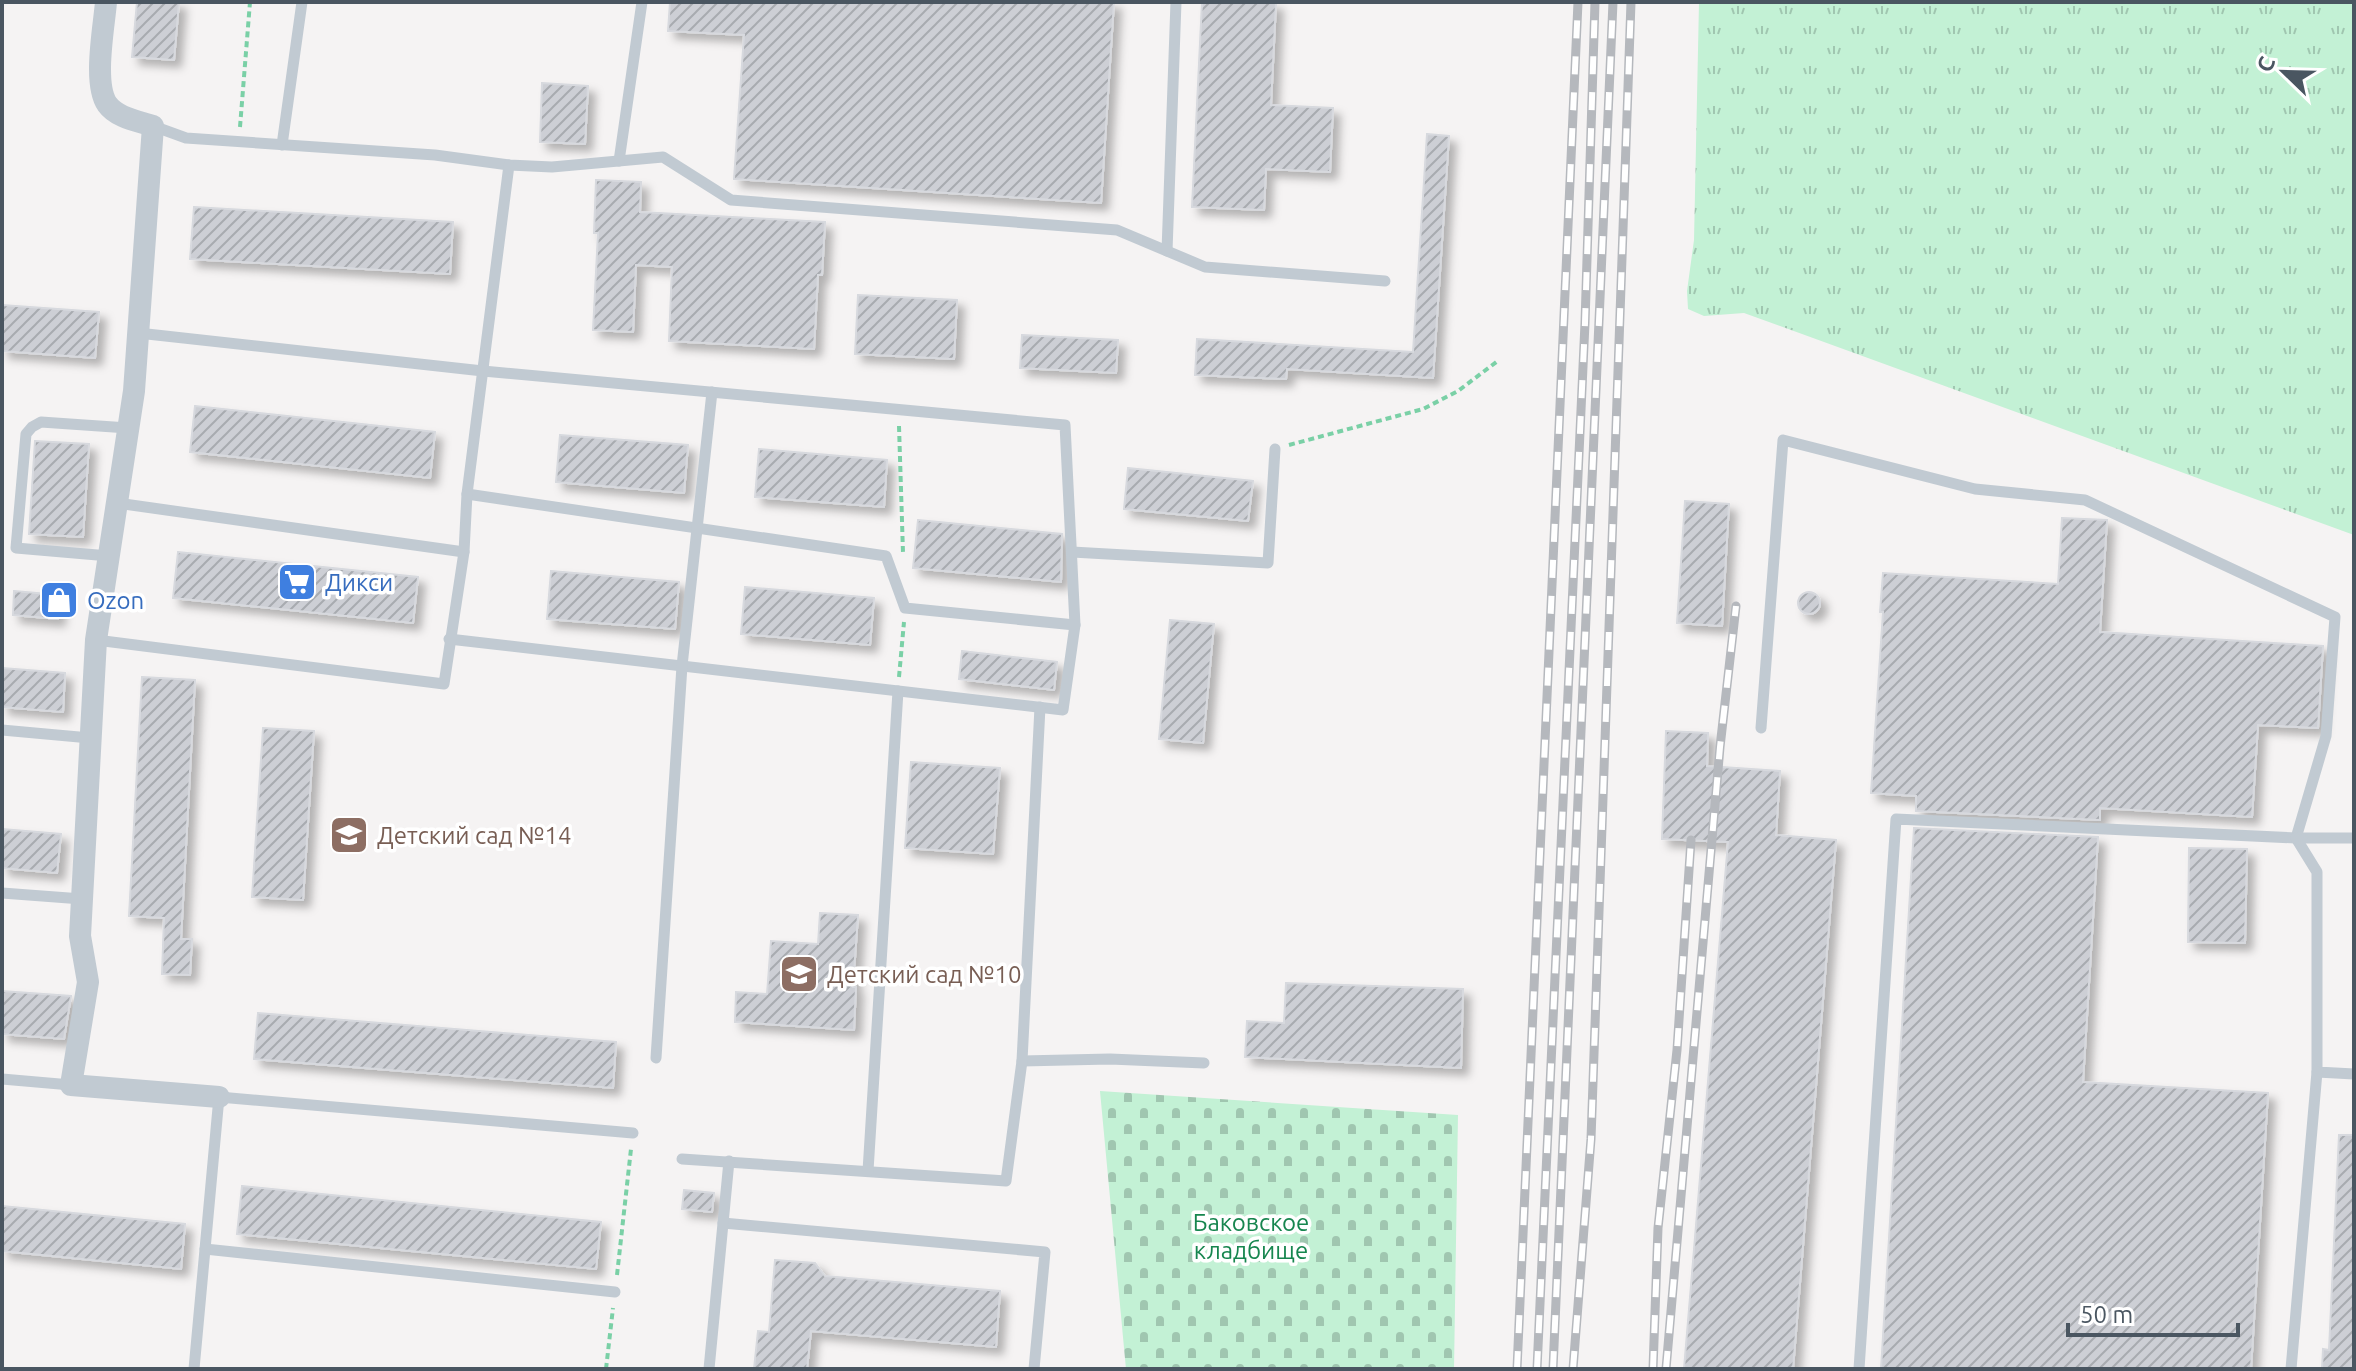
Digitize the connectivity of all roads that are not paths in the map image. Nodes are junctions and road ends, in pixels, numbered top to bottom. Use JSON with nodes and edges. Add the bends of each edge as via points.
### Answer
{"nodes":[{"id":1,"x":106,"y":2,"type":"edge"},
{"id":2,"x":302,"y":2,"type":"edge"},
{"id":3,"x":642,"y":2,"type":"edge"},
{"id":4,"x":1176,"y":2,"type":"edge"},
{"id":5,"x":153,"y":126,"type":"junction"},
{"id":6,"x":282,"y":145,"type":"junction"},
{"id":7,"x":619,"y":161,"type":"junction"},
{"id":8,"x":509,"y":165,"type":"junction"},
{"id":9,"x":1167,"y":251,"type":"junction"},
{"id":10,"x":1385,"y":281,"type":"dead end"},
{"id":11,"x":138,"y":333,"type":"junction"},
{"id":12,"x":483,"y":371,"type":"junction"},
{"id":13,"x":712,"y":392,"type":"junction"},
{"id":14,"x":128,"y":428,"type":"junction"},
{"id":15,"x":1275,"y":449,"type":"road end"},
{"id":16,"x":467,"y":494,"type":"junction"},
{"id":17,"x":117,"y":503,"type":"junction"},
{"id":18,"x":697,"y":528,"type":"junction"},
{"id":19,"x":464,"y":552,"type":"junction"},
{"id":20,"x":1072,"y":552,"type":"junction"},
{"id":21,"x":109,"y":556,"type":"junction"},
{"id":22,"x":1075,"y":625,"type":"junction"},
{"id":23,"x":449,"y":639,"type":"junction"},
{"id":24,"x":96,"y":640,"type":"junction"},
{"id":25,"x":682,"y":666,"type":"junction"},
{"id":26,"x":898,"y":691,"type":"junction"},
{"id":27,"x":1040,"y":707,"type":"junction"},
{"id":28,"x":1761,"y":728,"type":"dead end"},
{"id":29,"x":2,"y":730,"type":"edge"},
{"id":30,"x":90,"y":738,"type":"junction"},
{"id":31,"x":2296,"y":838,"type":"junction"},
{"id":32,"x":2354,"y":838,"type":"edge"},
{"id":33,"x":2,"y":893,"type":"edge"},
{"id":34,"x":82,"y":899,"type":"junction"},
{"id":35,"x":656,"y":1058,"type":"dead end"},
{"id":36,"x":1022,"y":1061,"type":"junction"},
{"id":37,"x":1204,"y":1063,"type":"dead end"},
{"id":38,"x":2317,"y":1072,"type":"junction"},
{"id":39,"x":2354,"y":1074,"type":"edge"},
{"id":40,"x":2,"y":1079,"type":"edge"},
{"id":41,"x":71,"y":1085,"type":"junction"},
{"id":42,"x":219,"y":1097,"type":"junction"},
{"id":43,"x":633,"y":1133,"type":"road end"},
{"id":44,"x":682,"y":1159,"type":"dead end"},
{"id":45,"x":729,"y":1161,"type":"junction"},
{"id":46,"x":868,"y":1171,"type":"junction"},
{"id":47,"x":723,"y":1223,"type":"junction"},
{"id":48,"x":205,"y":1249,"type":"junction"},
{"id":49,"x":615,"y":1292,"type":"road end"},
{"id":50,"x":194,"y":1369,"type":"edge"},
{"id":51,"x":709,"y":1369,"type":"edge"},
{"id":52,"x":1034,"y":1369,"type":"edge"},
{"id":53,"x":1859,"y":1369,"type":"edge"},
{"id":54,"x":2291,"y":1369,"type":"edge"}],
"edges":[{"from":1,"to":5,"type":"street","via":[[100,84],[108,104],[123,116]]},
{"from":2,"to":6,"type":"lane"},
{"from":3,"to":7,"type":"lane"},
{"from":4,"to":9,"type":"lane"},
{"from":5,"to":6,"type":"lane","via":[[186,138]]},
{"from":5,"to":11,"type":"street"},
{"from":6,"to":8,"type":"lane"},
{"from":7,"to":8,"type":"lane"},
{"from":7,"to":9,"type":"lane","via":[[663,157],[731,200],[1117,230]]},
{"from":8,"to":12,"type":"lane"},
{"from":9,"to":10,"type":"lane","via":[[1205,267]]},
{"from":11,"to":12,"type":"lane"},
{"from":11,"to":14,"type":"street"},
{"from":12,"to":13,"type":"lane"},
{"from":12,"to":16,"type":"lane"},
{"from":13,"to":18,"type":"lane"},
{"from":13,"to":20,"type":"lane","via":[[1065,425]]},
{"from":14,"to":17,"type":"street"},
{"from":14,"to":21,"type":"lane","via":[[41,422],[26,434],[16,548]]},
{"from":15,"to":20,"type":"lane","via":[[1268,563]]},
{"from":16,"to":18,"type":"lane"},
{"from":16,"to":19,"type":"lane"},
{"from":17,"to":19,"type":"lane"},
{"from":17,"to":21,"type":"street"},
{"from":18,"to":22,"type":"lane","via":[[886,556],[905,608]]},
{"from":18,"to":25,"type":"lane"},
{"from":19,"to":23,"type":"lane"},
{"from":20,"to":22,"type":"lane"},
{"from":21,"to":24,"type":"street"},
{"from":22,"to":27,"type":"lane","via":[[1063,710]]},
{"from":23,"to":24,"type":"lane","via":[[444,684]]},
{"from":23,"to":25,"type":"lane"},
{"from":24,"to":30,"type":"street"},
{"from":25,"to":26,"type":"lane"},
{"from":25,"to":35,"type":"lane"},
{"from":26,"to":27,"type":"lane"},
{"from":26,"to":46,"type":"lane"},
{"from":27,"to":36,"type":"lane"},
{"from":28,"to":31,"type":"lane","via":[[1783,440],[1975,489],[2085,500],[2335,617],[2326,736]]},
{"from":29,"to":30,"type":"lane"},
{"from":30,"to":34,"type":"street"},
{"from":31,"to":32,"type":"lane"},
{"from":31,"to":38,"type":"lane","via":[[2317,872]]},
{"from":31,"to":53,"type":"lane","via":[[1896,819]]},
{"from":33,"to":34,"type":"lane"},
{"from":34,"to":41,"type":"street","via":[[80,936],[88,982]]},
{"from":36,"to":37,"type":"lane"},
{"from":36,"to":46,"type":"lane","via":[[1006,1181]]},
{"from":38,"to":39,"type":"lane"},
{"from":38,"to":54,"type":"lane"},
{"from":40,"to":41,"type":"lane"},
{"from":41,"to":42,"type":"street"},
{"from":42,"to":43,"type":"lane"},
{"from":42,"to":48,"type":"lane"},
{"from":44,"to":45,"type":"lane"},
{"from":45,"to":46,"type":"lane"},
{"from":45,"to":47,"type":"lane"},
{"from":47,"to":51,"type":"lane"},
{"from":47,"to":52,"type":"lane","via":[[1045,1252]]},
{"from":48,"to":49,"type":"lane"},
{"from":48,"to":50,"type":"lane"}]}
